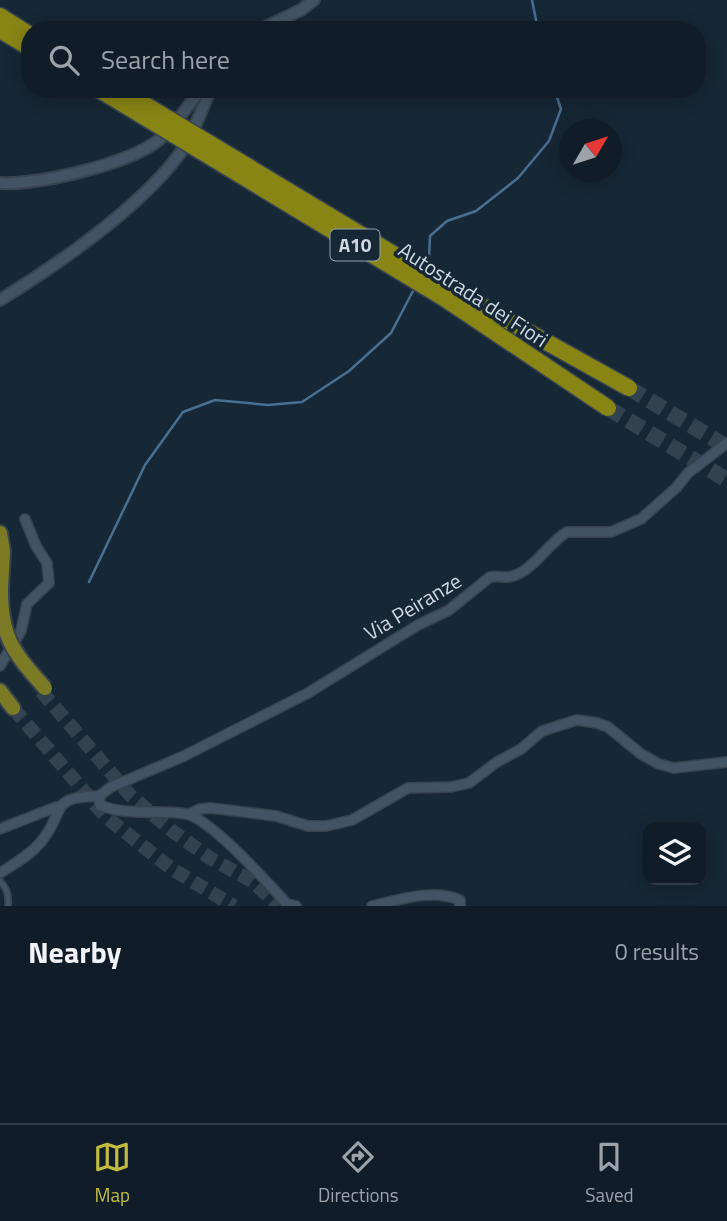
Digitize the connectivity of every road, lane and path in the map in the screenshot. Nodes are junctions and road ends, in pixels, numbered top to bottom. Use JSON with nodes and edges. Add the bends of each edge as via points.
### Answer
{"nodes":[{"id":1,"x":314,"y":0,"type":"edge"},
{"id":2,"x":0,"y":16,"type":"edge"},
{"id":3,"x":278,"y":21,"type":"edge"},
{"id":4,"x":0,"y":32,"type":"edge"},
{"id":5,"x":21,"y":36,"type":"edge"},
{"id":6,"x":21,"y":40,"type":"edge"},
{"id":7,"x":113,"y":98,"type":"edge"},
{"id":8,"x":135,"y":98,"type":"edge"},
{"id":9,"x":194,"y":98,"type":"edge"},
{"id":10,"x":207,"y":98,"type":"edge"},
{"id":11,"x":0,"y":183,"type":"edge"},
{"id":12,"x":0,"y":300,"type":"edge"},
{"id":13,"x":629,"y":388,"type":"tunnel mouth"},
{"id":14,"x":608,"y":408,"type":"tunnel mouth"},
{"id":15,"x":727,"y":443,"type":"edge"},
{"id":16,"x":24,"y":519,"type":"dead end"},
{"id":17,"x":0,"y":533,"type":"edge"},
{"id":18,"x":1,"y":587,"type":"edge"},
{"id":19,"x":0,"y":645,"type":"edge"},
{"id":20,"x":0,"y":666,"type":"edge"},
{"id":21,"x":0,"y":693,"type":"edge"},
{"id":22,"x":13,"y":708,"type":"tunnel mouth"},
{"id":23,"x":727,"y":762,"type":"edge"},
{"id":24,"x":99,"y":796,"type":"junction"},
{"id":25,"x":60,"y":807,"type":"junction"},
{"id":26,"x":189,"y":814,"type":"junction"},
{"id":27,"x":0,"y":828,"type":"edge"},
{"id":28,"x":0,"y":873,"type":"edge"},
{"id":29,"x":0,"y":881,"type":"edge"},
{"id":30,"x":8,"y":906,"type":"edge"},
{"id":31,"x":296,"y":906,"type":"edge"},
{"id":32,"x":372,"y":906,"type":"edge"},
{"id":33,"x":460,"y":906,"type":"edge"}],
"edges":[{"from":1,"to":3,"type":"street"},
{"from":2,"to":5,"type":"highway"},
{"from":4,"to":6,"type":"highway"},
{"from":7,"to":14,"type":"highway","name":"Autostrada dei Fiori","number":"A10","bridge":true,"via":[[447,300]]},
{"from":8,"to":13,"type":"highway","name":"Autostrada dei Fiori","number":"A10","bridge":true,"via":[[453,290]]},
{"from":9,"to":11,"type":"street","via":[[159,140],[138,153],[52,179]]},
{"from":10,"to":12,"type":"street","via":[[180,154],[156,182],[103,227]]},
{"from":15,"to":24,"type":"street","name":"Via Peiranze","via":[[688,472],[641,519],[596,534],[567,532],[526,569],[510,578],[490,577],[449,610],[307,693]]},
{"from":16,"to":20,"type":"street","via":[[47,563],[49,583],[27,604],[21,631]]},
{"from":17,"to":18,"type":"highway"},
{"from":18,"to":19,"type":"highway","bridge":true,"via":[[9,642],[43,690]]},
{"from":21,"to":22,"type":"highway"},
{"from":23,"to":26,"type":"street","via":[[674,768],[659,764],[608,727],[577,720],[542,731],[469,783],[408,788],[352,820],[308,826],[276,816],[211,808]]},
{"from":24,"to":25,"type":"street","name":"Via Peiranze","via":[[72,798]]},
{"from":24,"to":26,"type":"street","via":[[100,805],[114,810]]},
{"from":25,"to":27,"type":"street","name":"Via Peiranze"},
{"from":25,"to":28,"type":"street","via":[[40,843]]},
{"from":26,"to":31,"type":"street","via":[[240,854],[287,904]]},
{"from":29,"to":30,"type":"lane"},
{"from":32,"to":33,"type":"street","via":[[425,896],[450,896],[460,900]]}]}
